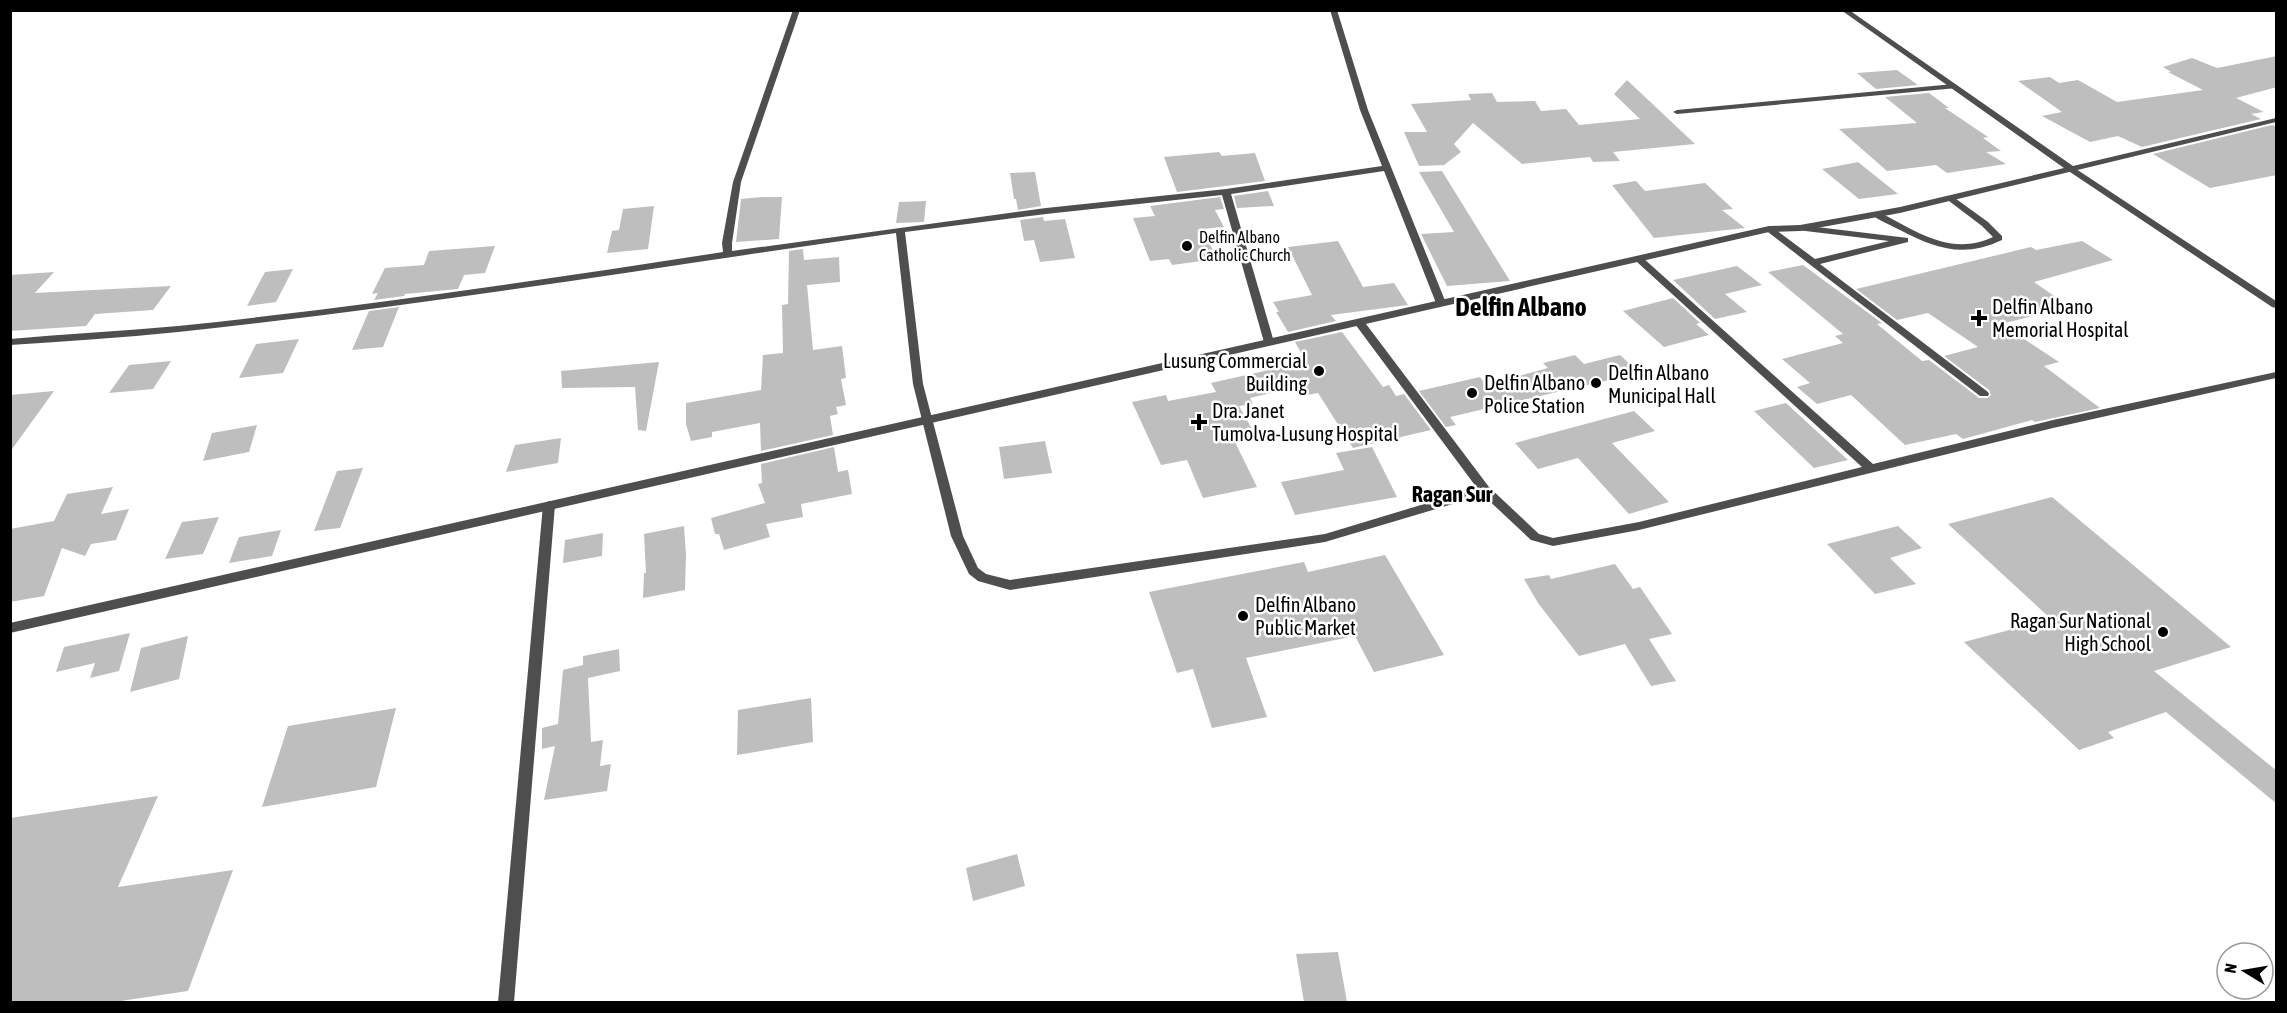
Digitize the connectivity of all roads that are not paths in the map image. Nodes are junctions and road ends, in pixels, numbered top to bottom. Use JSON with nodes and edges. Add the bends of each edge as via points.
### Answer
{"nodes":[{"id":1,"x":797,"y":10,"type":"edge"},
{"id":2,"x":1333,"y":10,"type":"edge"},
{"id":3,"x":1844,"y":10,"type":"edge"},
{"id":4,"x":1954,"y":86,"type":"junction"},
{"id":5,"x":1677,"y":112,"type":"dead end"},
{"id":6,"x":2277,"y":120,"type":"edge"},
{"id":7,"x":1387,"y":168,"type":"junction"},
{"id":8,"x":2070,"y":168,"type":"junction"},
{"id":9,"x":1226,"y":192,"type":"junction"},
{"id":10,"x":1952,"y":199,"type":"junction"},
{"id":11,"x":1876,"y":214,"type":"junction"},
{"id":12,"x":1800,"y":228,"type":"junction"},
{"id":13,"x":1769,"y":229,"type":"junction"},
{"id":14,"x":900,"y":230,"type":"junction"},
{"id":15,"x":728,"y":254,"type":"junction"},
{"id":16,"x":1640,"y":260,"type":"junction"},
{"id":17,"x":1816,"y":262,"type":"junction"},
{"id":18,"x":1441,"y":303,"type":"junction"},
{"id":19,"x":2277,"y":305,"type":"edge"},
{"id":20,"x":1359,"y":322,"type":"junction"},
{"id":21,"x":10,"y":342,"type":"edge"},
{"id":22,"x":1269,"y":342,"type":"junction"},
{"id":23,"x":2277,"y":375,"type":"edge"},
{"id":24,"x":1984,"y":394,"type":"dead end"},
{"id":25,"x":927,"y":420,"type":"junction"},
{"id":26,"x":1870,"y":468,"type":"junction"},
{"id":27,"x":1485,"y":490,"type":"junction"},
{"id":28,"x":549,"y":505,"type":"junction"},
{"id":29,"x":10,"y":628,"type":"edge"},
{"id":30,"x":506,"y":1002,"type":"edge"}],
"edges":[{"from":1,"to":15,"type":"street","via":[[737,182]]},
{"from":2,"to":7,"type":"street","via":[[1360,99]]},
{"from":3,"to":4,"type":"street"},
{"from":4,"to":5,"type":"street"},
{"from":4,"to":8,"type":"street"},
{"from":6,"to":8,"type":"street"},
{"from":7,"to":9,"type":"street"},
{"from":7,"to":18,"type":"street"},
{"from":8,"to":10,"type":"street"},
{"from":8,"to":19,"type":"street"},
{"from":9,"to":14,"type":"street"},
{"from":9,"to":22,"type":"street"},
{"from":10,"to":11,"type":"street"},
{"from":10,"to":11,"type":"street","via":[[1999,238],[1985,247],[1964,249],[1934,243]]},
{"from":11,"to":12,"type":"street"},
{"from":12,"to":13,"type":"street"},
{"from":12,"to":17,"type":"street","via":[[1905,240]]},
{"from":13,"to":16,"type":"street"},
{"from":13,"to":17,"type":"street"},
{"from":14,"to":15,"type":"street"},
{"from":14,"to":25,"type":"street","via":[[918,384]]},
{"from":15,"to":21,"type":"street","via":[[281,317]]},
{"from":16,"to":18,"type":"street"},
{"from":16,"to":26,"type":"street"},
{"from":17,"to":24,"type":"street"},
{"from":18,"to":20,"type":"street"},
{"from":20,"to":22,"type":"street"},
{"from":20,"to":27,"type":"street"},
{"from":22,"to":25,"type":"street"},
{"from":23,"to":26,"type":"street"},
{"from":25,"to":27,"type":"street","via":[[957,536],[973,571],[995,583],[1010,585],[1325,538]]},
{"from":25,"to":28,"type":"street"},
{"from":26,"to":27,"type":"street","via":[[1563,542],[1535,537]]},
{"from":28,"to":29,"type":"street"},
{"from":28,"to":30,"type":"street"}]}
